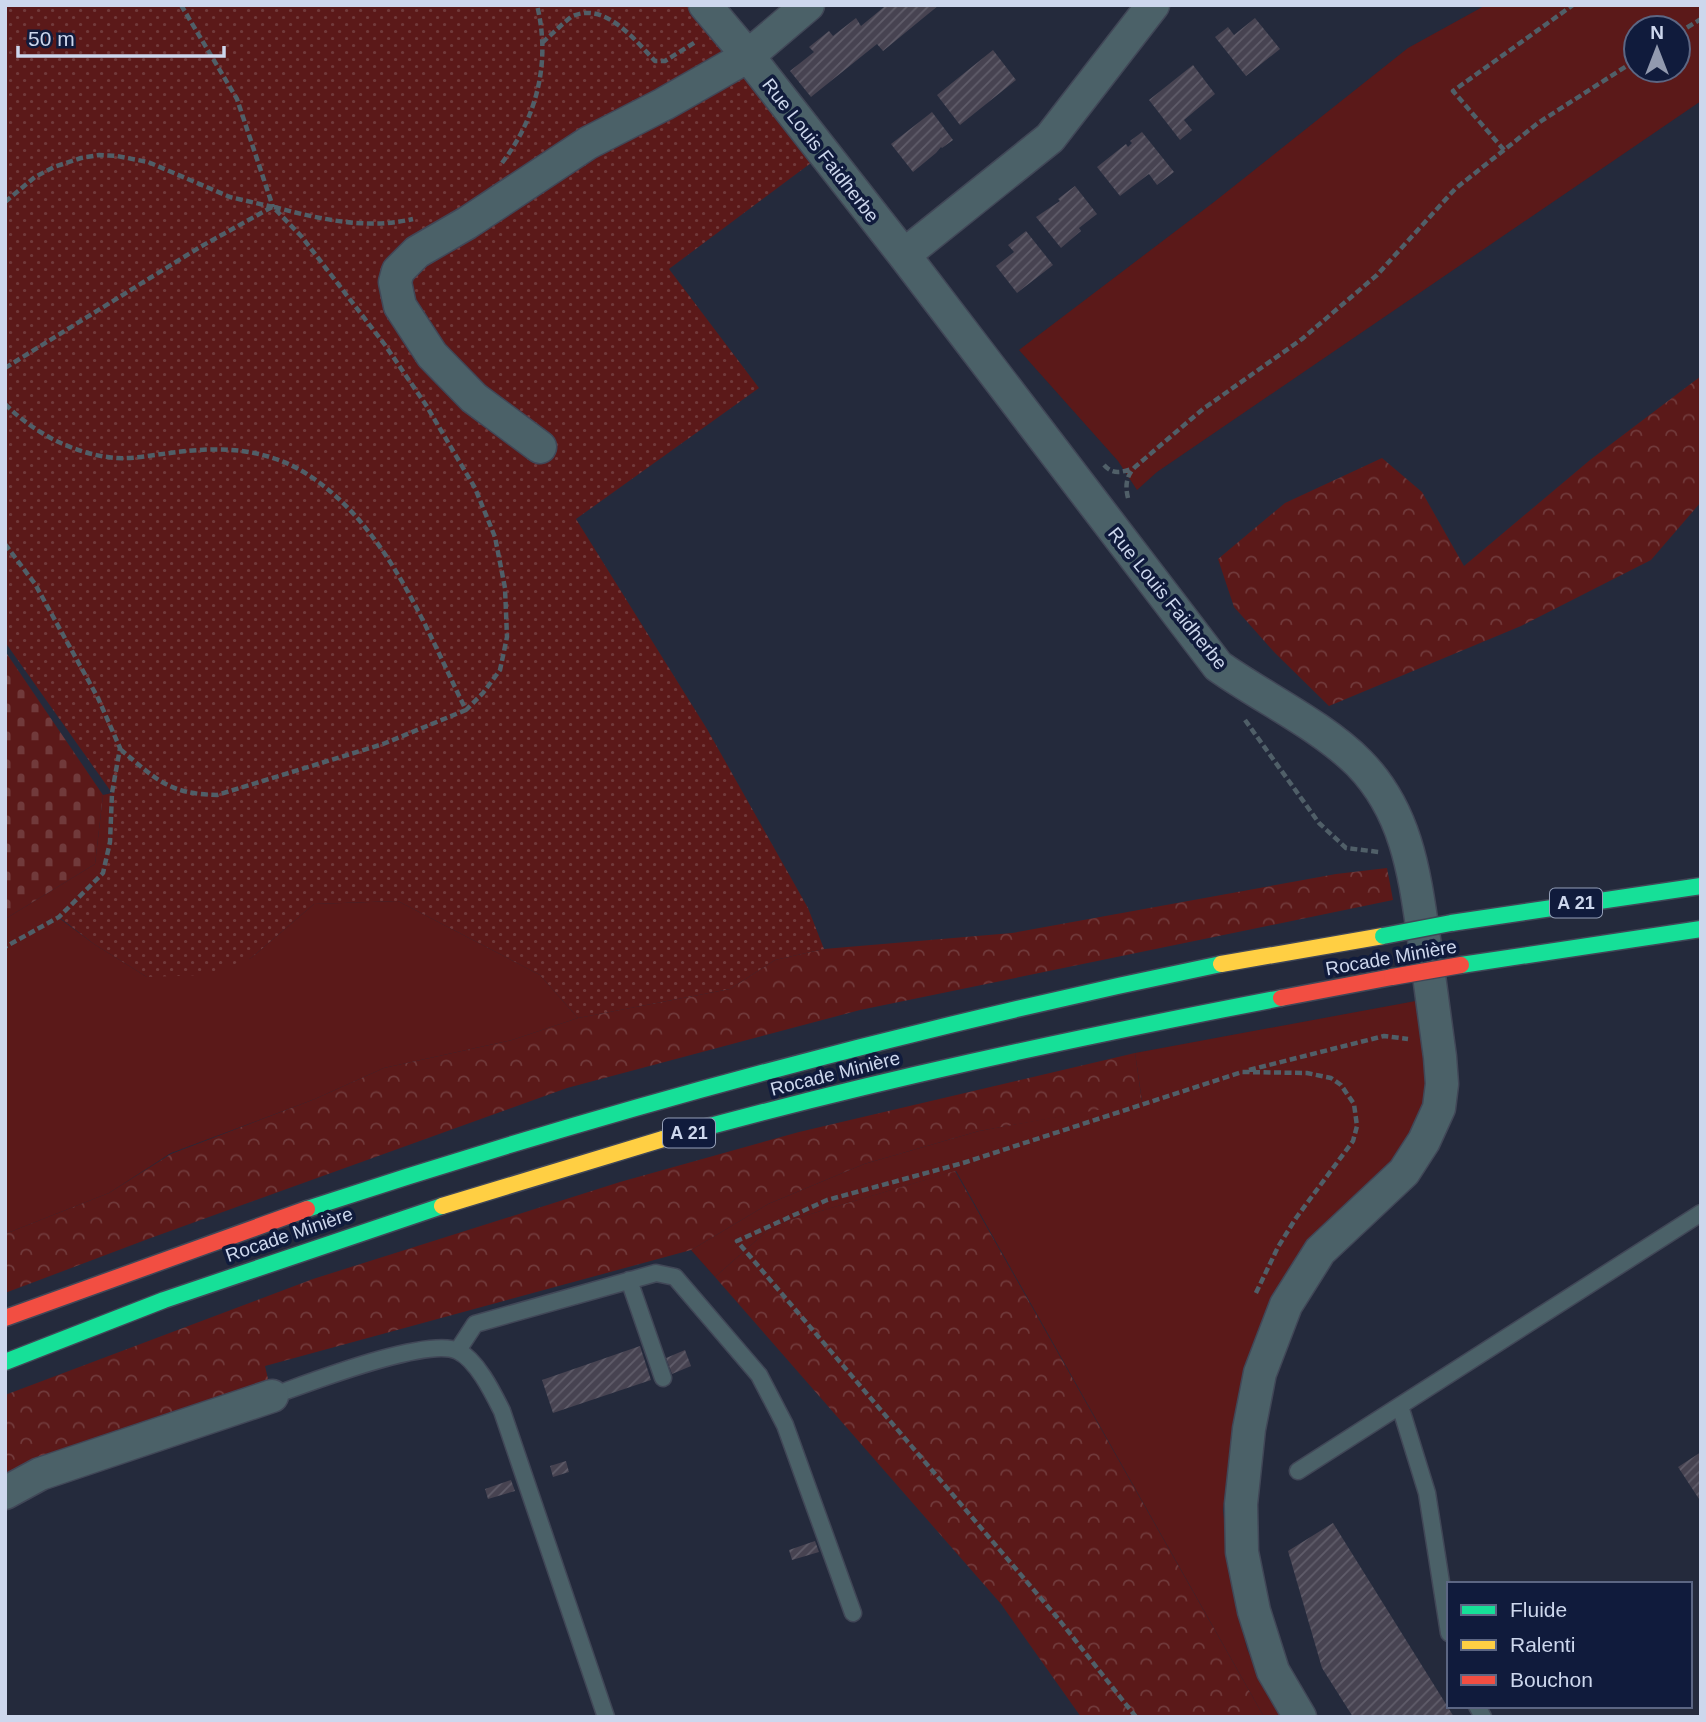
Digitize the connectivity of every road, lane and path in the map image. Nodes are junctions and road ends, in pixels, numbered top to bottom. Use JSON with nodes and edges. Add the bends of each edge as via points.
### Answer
{"nodes":[{"id":1,"x":181,"y":5,"type":"edge"},
{"id":2,"x":537,"y":5,"type":"edge"},
{"id":3,"x":808,"y":5,"type":"edge"},
{"id":4,"x":1153,"y":5,"type":"edge"},
{"id":5,"x":1573,"y":5,"type":"edge"},
{"id":6,"x":713,"y":15,"type":"edge"},
{"id":7,"x":542,"y":43,"type":"junction"},
{"id":8,"x":748,"y":56,"type":"junction"},
{"id":9,"x":1622,"y":69,"type":"edge"},
{"id":10,"x":1504,"y":150,"type":"junction"},
{"id":11,"x":499,"y":167,"type":"dead end"},
{"id":12,"x":5,"y":202,"type":"edge"},
{"id":13,"x":273,"y":207,"type":"junction"},
{"id":14,"x":421,"y":216,"type":"dead end"},
{"id":15,"x":904,"y":256,"type":"junction"},
{"id":16,"x":5,"y":368,"type":"edge"},
{"id":17,"x":5,"y":404,"type":"edge"},
{"id":18,"x":540,"y":447,"type":"dead end"},
{"id":19,"x":1135,"y":467,"type":"dead end"},
{"id":20,"x":5,"y":544,"type":"edge"},
{"id":21,"x":466,"y":710,"type":"junction"},
{"id":22,"x":1239,"y":712,"type":"dead end"},
{"id":23,"x":120,"y":748,"type":"junction"},
{"id":24,"x":1409,"y":850,"type":"junction"},
{"id":25,"x":1701,"y":886,"type":"edge"},
{"id":26,"x":1701,"y":929,"type":"edge"},
{"id":27,"x":5,"y":947,"type":"edge"},
{"id":28,"x":1416,"y":1040,"type":"dead end"},
{"id":29,"x":1242,"y":1072,"type":"junction"},
{"id":30,"x":1700,"y":1216,"type":"edge"},
{"id":31,"x":629,"y":1280,"type":"junction"},
{"id":32,"x":1251,"y":1305,"type":"dead end"},
{"id":33,"x":5,"y":1318,"type":"edge"},
{"id":34,"x":458,"y":1350,"type":"junction"},
{"id":35,"x":5,"y":1362,"type":"edge"},
{"id":36,"x":663,"y":1378,"type":"dead end"},
{"id":37,"x":272,"y":1396,"type":"joint"},
{"id":38,"x":1400,"y":1406,"type":"junction"},
{"id":39,"x":1298,"y":1471,"type":"dead end"},
{"id":40,"x":5,"y":1493,"type":"edge"},
{"id":41,"x":853,"y":1613,"type":"dead end"},
{"id":42,"x":1447,"y":1620,"type":"edge"},
{"id":43,"x":606,"y":1717,"type":"edge"},
{"id":44,"x":1136,"y":1717,"type":"edge"},
{"id":45,"x":1300,"y":1717,"type":"edge"}],
"edges":[{"from":1,"to":13,"type":"path","via":[[237,99]]},
{"from":2,"to":7,"type":"path"},
{"from":3,"to":8,"type":"street"},
{"from":4,"to":15,"type":"street","via":[[1049,138]]},
{"from":5,"to":10,"type":"path","via":[[1453,91]]},
{"from":6,"to":7,"type":"path","via":[[666,61],[655,61],[601,12],[573,16]]},
{"from":6,"to":8,"type":"street","name":"Rue Louis Faidherbe"},
{"from":7,"to":11,"type":"path","via":[[538,94],[515,146]]},
{"from":8,"to":15,"type":"street","name":"Rue Louis Faidherbe"},
{"from":8,"to":18,"type":"street","via":[[588,143],[417,252],[398,271],[395,282],[400,306],[432,355],[474,398]]},
{"from":9,"to":10,"type":"path"},
{"from":10,"to":19,"type":"path","via":[[1455,189],[1377,275],[1302,339],[1203,409]]},
{"from":12,"to":13,"type":"path","via":[[54,167],[99,155],[135,158],[230,197]]},
{"from":13,"to":14,"type":"path","via":[[361,224]]},
{"from":13,"to":16,"type":"path"},
{"from":13,"to":21,"type":"path","via":[[338,282],[419,395],[475,488],[495,537],[505,588],[507,637],[500,670]]},
{"from":15,"to":24,"type":"street","name":"Rue Louis Faidherbe","via":[[1218,666],[1319,730],[1358,762],[1383,792]]},
{"from":17,"to":21,"type":"path","via":[[42,434],[84,452],[118,458],[232,449],[275,458],[313,478],[371,535],[395,570]]},
{"from":20,"to":23,"type":"path","via":[[35,584]]},
{"from":21,"to":23,"type":"path","via":[[383,744],[217,795],[191,794],[158,782]]},
{"from":22,"to":24,"type":"path","via":[[1319,823],[1340,844],[1375,852]]},
{"from":23,"to":27,"type":"path","via":[[103,873],[59,918]]},
{"from":24,"to":45,"type":"street","name":"Rue Louis Faidherbe","via":[[1440,1057],[1439,1108],[1404,1172],[1320,1251],[1286,1305],[1261,1373],[1249,1429],[1241,1504],[1242,1552],[1273,1671]]},
{"from":25,"to":33,"type":"highway","name":"Rocade Minière","number":"A 21","bridge":true,"via":[[1223,963],[873,1042],[642,1105],[297,1213]]},
{"from":26,"to":35,"type":"highway","name":"Rocade Minière","number":"A 21","bridge":true,"via":[[1461,965],[1112,1031],[731,1121],[410,1216],[188,1291]]},
{"from":28,"to":29,"type":"path","via":[[1384,1036]]},
{"from":29,"to":32,"type":"path","via":[[1307,1073],[1331,1079],[1349,1094],[1357,1115],[1353,1141],[1284,1237]]},
{"from":29,"to":44,"type":"path","via":[[962,1163],[827,1200],[737,1241],[1056,1616]]},
{"from":30,"to":38,"type":"lane"},
{"from":31,"to":34,"type":"lane","via":[[475,1324]]},
{"from":31,"to":36,"type":"lane"},
{"from":31,"to":41,"type":"lane","via":[[656,1273],[675,1277],[759,1375],[785,1425]]},
{"from":34,"to":37,"type":"lane","via":[[430,1348],[390,1357]]},
{"from":34,"to":43,"type":"lane","via":[[484,1374],[502,1411]]},
{"from":37,"to":40,"type":"street","via":[[40,1474]]},
{"from":38,"to":39,"type":"lane"},
{"from":38,"to":42,"type":"lane","via":[[1427,1493]]}]}
